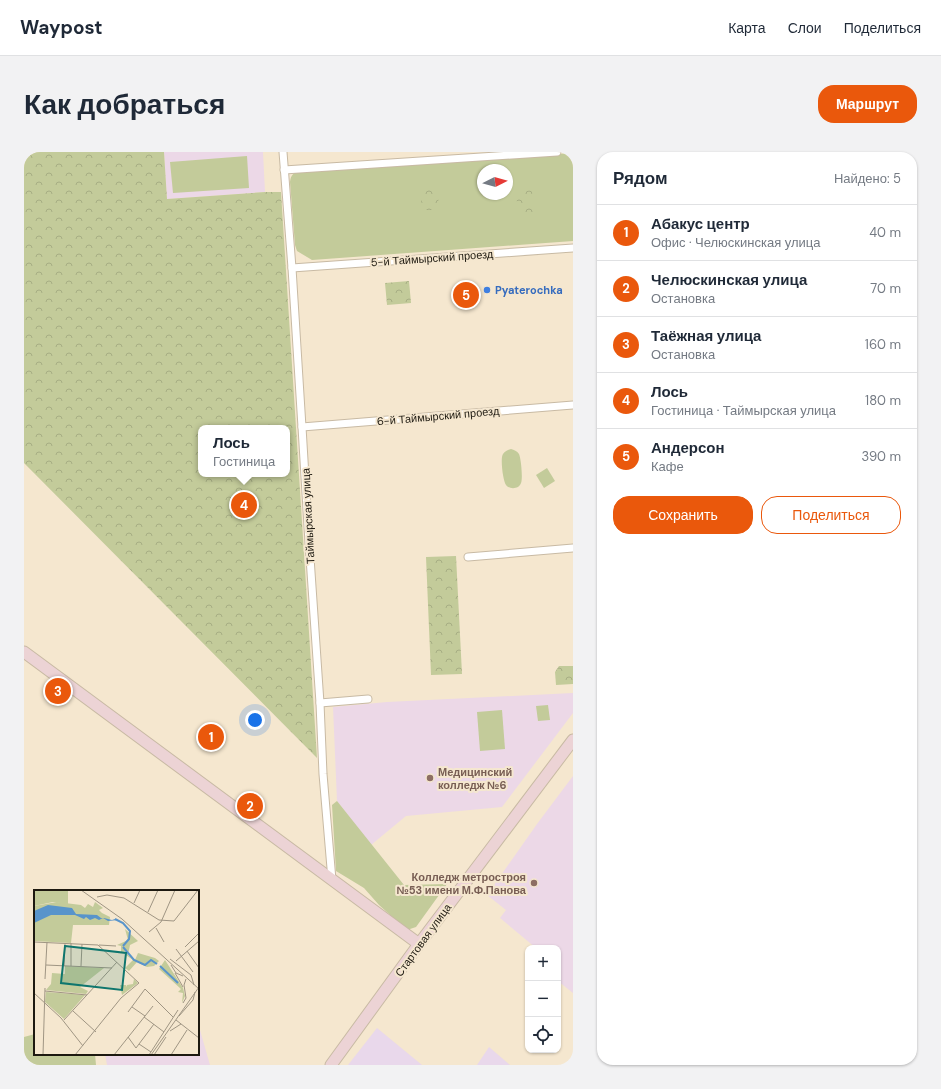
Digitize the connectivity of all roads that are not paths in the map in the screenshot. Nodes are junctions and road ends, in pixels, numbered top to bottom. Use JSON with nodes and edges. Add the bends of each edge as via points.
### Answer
{"nodes":[{"id":1,"x":283,"y":152,"type":"edge"},
{"id":2,"x":557,"y":152,"type":"edge"},
{"id":3,"x":284,"y":170,"type":"junction"},
{"id":4,"x":573,"y":248,"type":"edge"},
{"id":5,"x":292,"y":268,"type":"junction"},
{"id":6,"x":573,"y":405,"type":"edge"},
{"id":7,"x":302,"y":427,"type":"junction"},
{"id":8,"x":573,"y":548,"type":"edge"},
{"id":9,"x":468,"y":557,"type":"dead end"},
{"id":10,"x":24,"y":652,"type":"edge"},
{"id":11,"x":368,"y":699,"type":"dead end"},
{"id":12,"x":320,"y":703,"type":"junction"},
{"id":13,"x":573,"y":740,"type":"edge"},
{"id":14,"x":332,"y":880,"type":"junction"},
{"id":15,"x":419,"y":944,"type":"junction"},
{"id":16,"x":331,"y":1065,"type":"edge"}],
"edges":[{"from":1,"to":3,"type":"street","name":"Таймырская улица"},
{"from":2,"to":3,"type":"street"},
{"from":3,"to":5,"type":"street","name":"Таймырская улица"},
{"from":4,"to":5,"type":"street","name":"5-й Таймырский проезд"},
{"from":5,"to":7,"type":"street","name":"Таймырская улица"},
{"from":6,"to":7,"type":"street","name":"6-й Таймырский проезд"},
{"from":7,"to":12,"type":"street","name":"Таймырская улица"},
{"from":8,"to":9,"type":"street"},
{"from":10,"to":14,"type":"street"},
{"from":11,"to":12,"type":"street"},
{"from":12,"to":14,"type":"street","name":"Таймырская улица"},
{"from":13,"to":15,"type":"street","name":"Стартовая улица"},
{"from":14,"to":15,"type":"street"},
{"from":15,"to":16,"type":"street","name":"Стартовая улица"}]}
